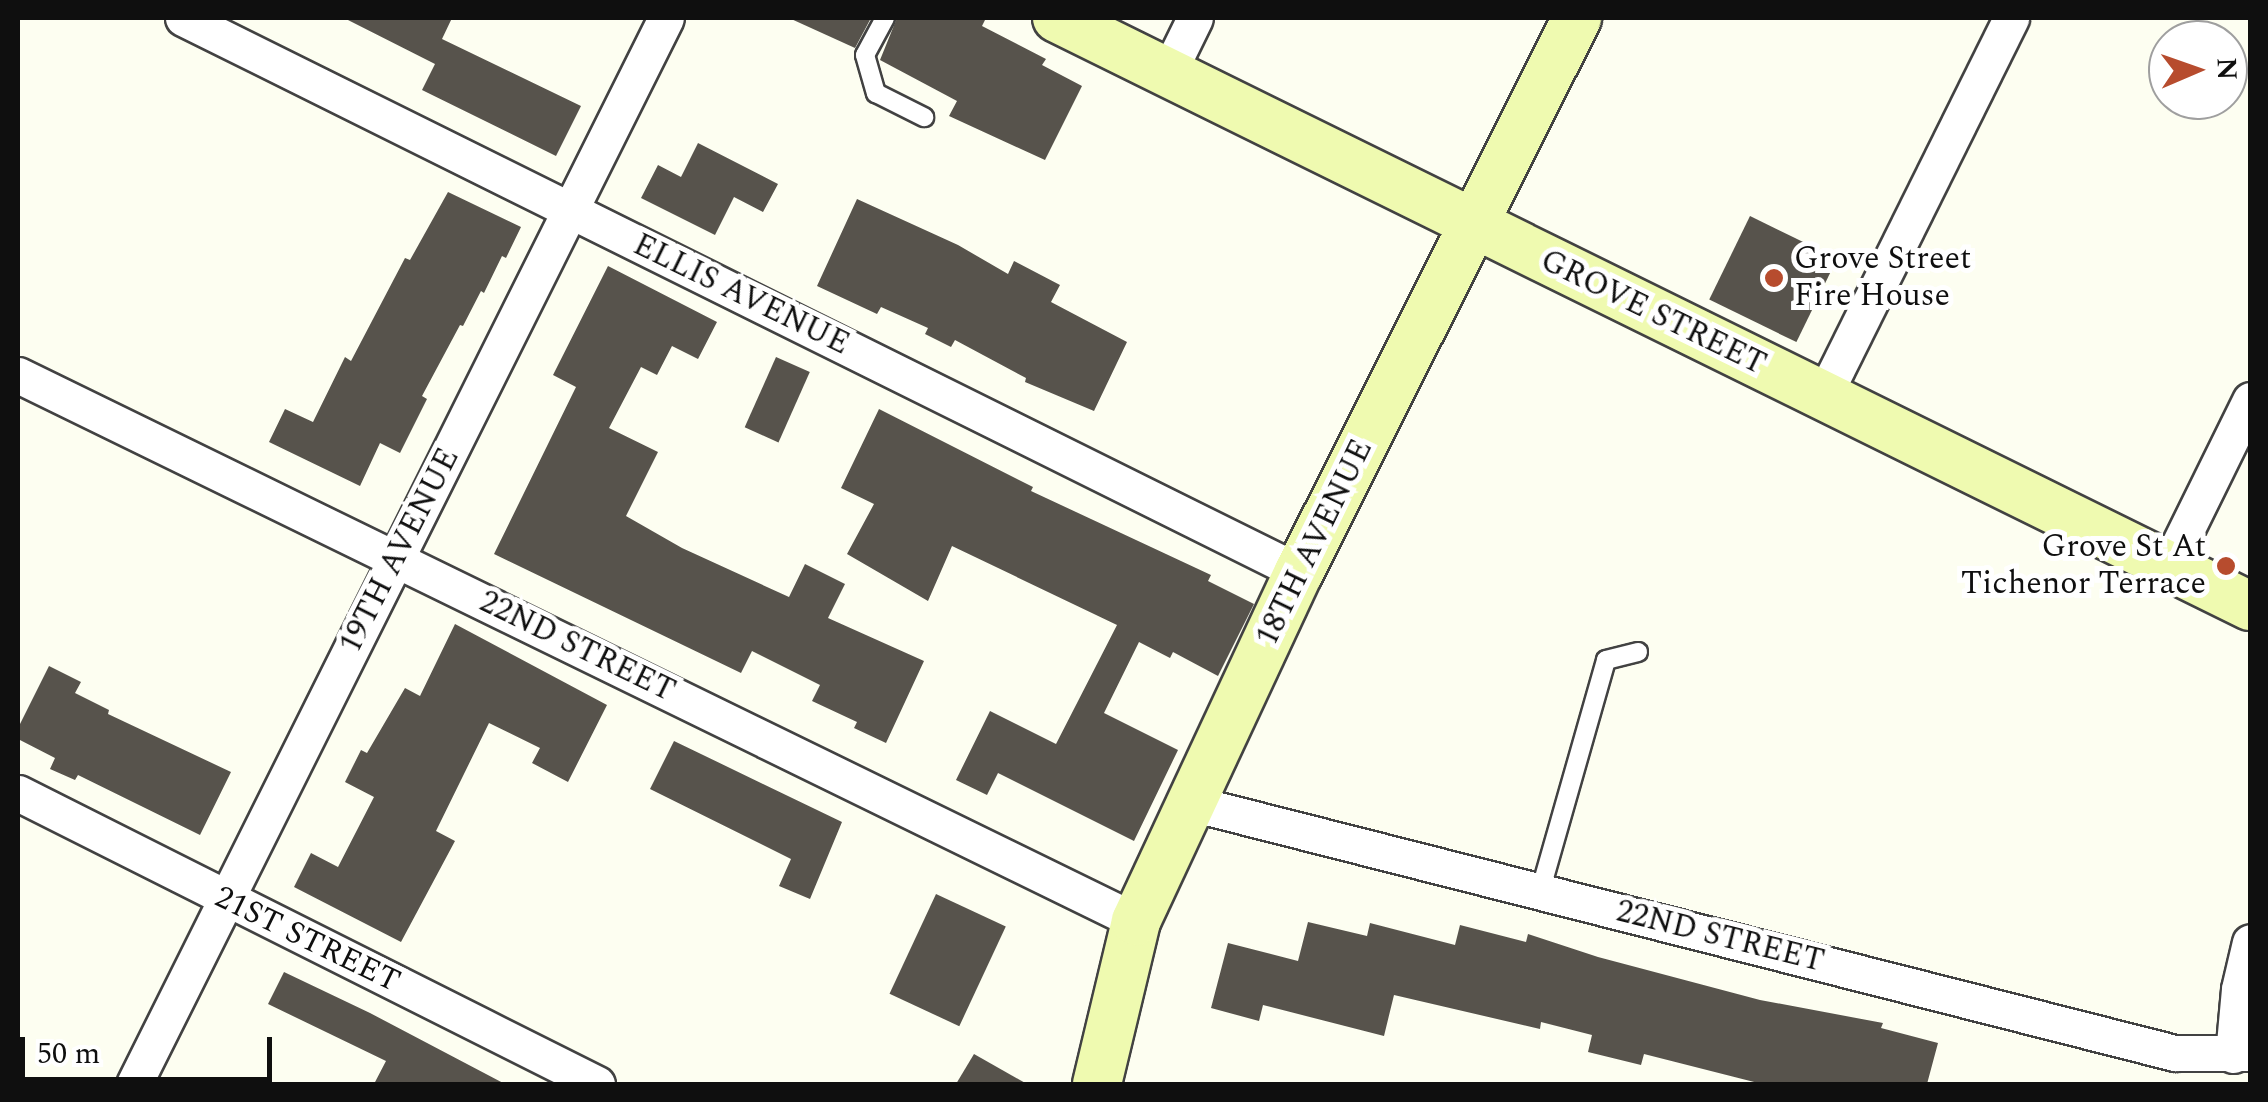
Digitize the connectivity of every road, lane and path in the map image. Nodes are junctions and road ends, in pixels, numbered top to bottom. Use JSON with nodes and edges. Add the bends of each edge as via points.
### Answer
{"nodes":[{"id":1,"x":183,"y":18,"type":"edge"},
{"id":2,"x":666,"y":18,"type":"edge"},
{"id":3,"x":885,"y":18,"type":"edge"},
{"id":4,"x":1057,"y":18,"type":"edge"},
{"id":5,"x":1196,"y":18,"type":"edge"},
{"id":6,"x":1577,"y":18,"type":"edge"},
{"id":7,"x":2011,"y":18,"type":"edge"},
{"id":8,"x":1168,"y":73,"type":"junction"},
{"id":9,"x":924,"y":117,"type":"dead end"},
{"id":10,"x":570,"y":210,"type":"junction"},
{"id":11,"x":1473,"y":224,"type":"junction"},
{"id":12,"x":18,"y":375,"type":"edge"},
{"id":13,"x":1823,"y":397,"type":"junction"},
{"id":14,"x":2250,"y":400,"type":"edge"},
{"id":15,"x":396,"y":559,"type":"junction"},
{"id":16,"x":2168,"y":567,"type":"junction"},
{"id":17,"x":1299,"y":572,"type":"junction"},
{"id":18,"x":2250,"y":606,"type":"edge"},
{"id":19,"x":1638,"y":652,"type":"dead end"},
{"id":20,"x":18,"y":793,"type":"edge"},
{"id":21,"x":1190,"y":803,"type":"junction"},
{"id":22,"x":1540,"y":892,"type":"junction"},
{"id":23,"x":226,"y":901,"type":"junction"},
{"id":24,"x":1136,"y":921,"type":"junction"},
{"id":25,"x":2250,"y":942,"type":"edge"},
{"id":26,"x":2242,"y":1054,"type":"edge"},
{"id":27,"x":134,"y":1084,"type":"edge"},
{"id":28,"x":597,"y":1084,"type":"edge"},
{"id":29,"x":1097,"y":1084,"type":"edge"}],
"edges":[{"from":1,"to":10,"type":"street","name":"ELLIS AVENUE"},
{"from":2,"to":10,"type":"street","name":"19TH AVENUE"},
{"from":3,"to":9,"type":"lane","via":[[865,56],[876,93]]},
{"from":4,"to":8,"type":"main road","name":"GROVE STREET"},
{"from":5,"to":8,"type":"street"},
{"from":6,"to":11,"type":"main road","name":"18TH AVENUE"},
{"from":7,"to":13,"type":"street"},
{"from":8,"to":11,"type":"main road","name":"GROVE STREET"},
{"from":10,"to":15,"type":"street","name":"19TH AVENUE"},
{"from":10,"to":17,"type":"street","name":"ELLIS AVENUE"},
{"from":11,"to":13,"type":"main road","name":"GROVE STREET"},
{"from":11,"to":17,"type":"main road","name":"18TH AVENUE"},
{"from":12,"to":15,"type":"street","name":"22ND STREET"},
{"from":13,"to":16,"type":"main road","name":"GROVE STREET"},
{"from":14,"to":16,"type":"street"},
{"from":15,"to":23,"type":"street","name":"19TH AVENUE"},
{"from":15,"to":24,"type":"street","name":"22ND STREET"},
{"from":16,"to":18,"type":"main road","name":"GROVE STREET"},
{"from":17,"to":21,"type":"main road","name":"18TH AVENUE"},
{"from":19,"to":22,"type":"lane","via":[[1606,660]]},
{"from":20,"to":23,"type":"street","name":"21ST STREET"},
{"from":21,"to":22,"type":"street","name":"22ND STREET"},
{"from":21,"to":24,"type":"main road","name":"18TH AVENUE"},
{"from":22,"to":26,"type":"street","name":"22ND STREET","via":[[2174,1053]]},
{"from":23,"to":27,"type":"street","name":"19TH AVENUE"},
{"from":23,"to":28,"type":"street","name":"21ST STREET"},
{"from":24,"to":29,"type":"main road","name":"18TH AVENUE"},
{"from":25,"to":26,"type":"street","via":[[2238,999]]}]}
